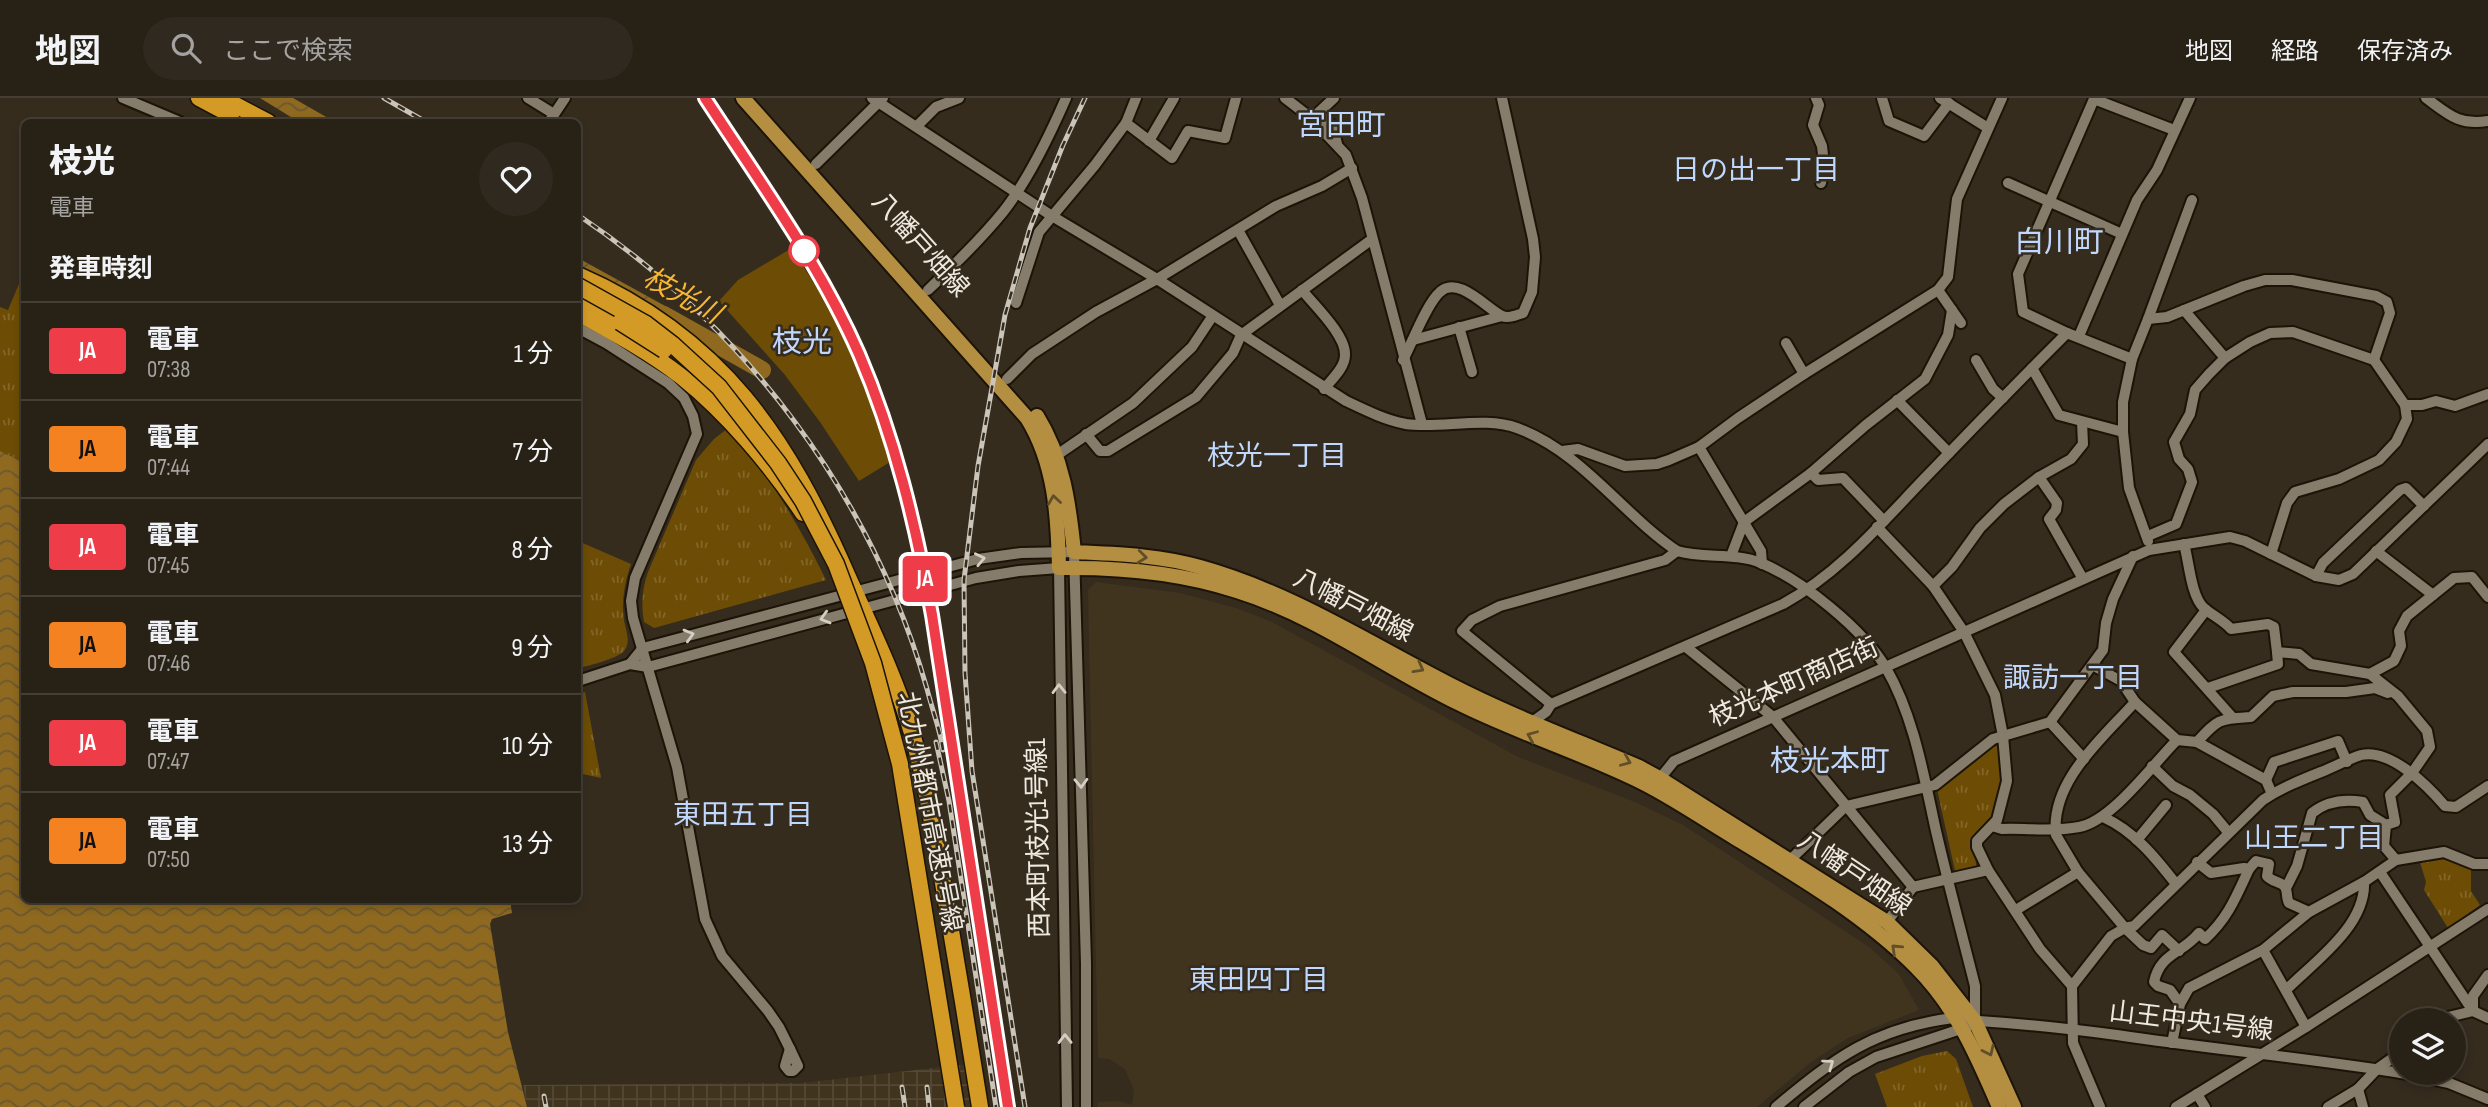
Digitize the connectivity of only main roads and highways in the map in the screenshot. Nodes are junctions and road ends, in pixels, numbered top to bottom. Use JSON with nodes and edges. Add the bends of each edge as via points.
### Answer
{"nodes":[{"id":1,"x":199,"y":98,"type":"edge"},
{"id":2,"x":222,"y":98,"type":"edge"},
{"id":3,"x":743,"y":98,"type":"edge"},
{"id":4,"x":755,"y":98,"type":"edge"},
{"id":5,"x":239,"y":119,"type":"edge"},
{"id":6,"x":262,"y":119,"type":"edge"},
{"id":7,"x":581,"y":277,"type":"edge"},
{"id":8,"x":581,"y":288,"type":"edge"},
{"id":9,"x":581,"y":302,"type":"edge"},
{"id":10,"x":581,"y":315,"type":"edge"},
{"id":11,"x":778,"y":463,"type":"junction"},
{"id":12,"x":808,"y":507,"type":"junction"},
{"id":13,"x":917,"y":770,"type":"junction"},
{"id":14,"x":1656,"y":783,"type":"junction"},
{"id":15,"x":1965,"y":1023,"type":"junction"},
{"id":16,"x":956,"y":1107,"type":"edge"},
{"id":17,"x":971,"y":1107,"type":"edge"},
{"id":18,"x":980,"y":1107,"type":"edge"},
{"id":19,"x":1999,"y":1107,"type":"edge"},
{"id":20,"x":2014,"y":1107,"type":"edge"}],
"edges":[{"from":1,"to":5,"type":"highway"},
{"from":2,"to":6,"type":"highway"},
{"from":14,"to":3,"type":"main road","name":"八幡戸畑線","one_way":true,"via":[[1461,705],[1313,622],[1252,596],[1157,573],[1059,568],[1051,478],[1027,418]]},
{"from":4,"to":14,"type":"main road","name":"八幡戸畑線","one_way":true,"via":[[1036,414],[1057,455],[1074,552],[1179,562],[1255,585],[1307,607],[1448,684],[1639,767]]},
{"from":7,"to":12,"type":"highway","via":[[650,313],[689,341],[737,387],[761,418]]},
{"from":8,"to":11,"type":"highway","name":"北九州都市高速5号線","bridge":true,"via":[[646,324],[691,359],[738,408]]},
{"from":9,"to":11,"type":"highway","name":"北九州都市高速5号線","bridge":true,"via":[[685,365],[732,408]]},
{"from":10,"to":12,"type":"highway","via":[[681,376]]},
{"from":11,"to":16,"type":"highway","name":"北九州都市高速5号線","bridge":true,"via":[[836,564],[887,711],[900,764]]},
{"from":12,"to":13,"type":"highway","via":[[817,537],[856,609],[881,686]]},
{"from":13,"to":17,"type":"highway"},
{"from":13,"to":18,"type":"highway","via":[[965,1007]]},
{"from":15,"to":14,"type":"main road","name":"八幡戸畑線","one_way":true,"via":[[1878,932]]},
{"from":14,"to":15,"type":"main road","name":"八幡戸畑線","via":[[1791,859],[1887,922],[1932,966]]},
{"from":15,"to":19,"type":"main road","name":"八幡戸畑線"},
{"from":15,"to":20,"type":"main road","name":"八幡戸畑線","one_way":true}]}
